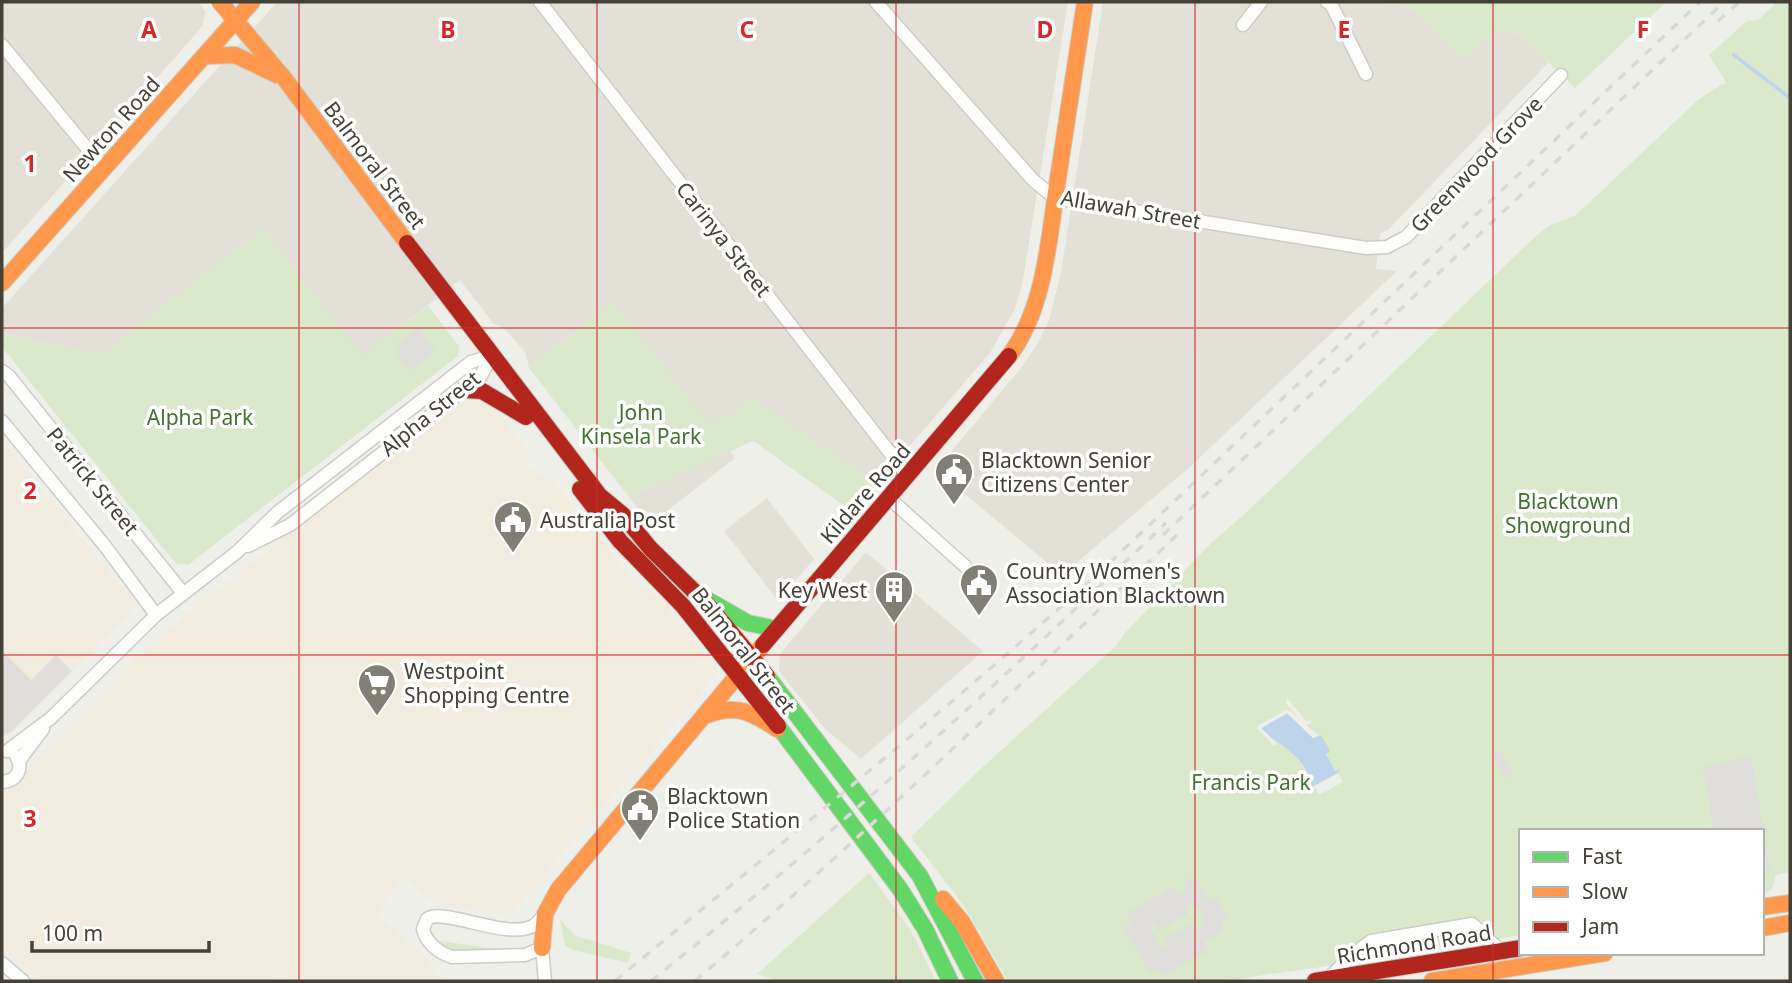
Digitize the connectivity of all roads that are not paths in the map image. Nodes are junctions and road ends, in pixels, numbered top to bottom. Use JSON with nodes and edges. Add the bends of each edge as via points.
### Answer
{"nodes":[{"id":1,"x":220,"y":2,"type":"edge"},
{"id":2,"x":251,"y":2,"type":"edge"},
{"id":3,"x":540,"y":2,"type":"edge"},
{"id":4,"x":876,"y":2,"type":"edge"},
{"id":5,"x":1085,"y":2,"type":"edge"},
{"id":6,"x":1261,"y":2,"type":"edge"},
{"id":7,"x":1327,"y":2,"type":"edge"},
{"id":8,"x":236,"y":20,"type":"junction"},
{"id":9,"x":1243,"y":25,"type":"dead end"},
{"id":10,"x":2,"y":45,"type":"edge"},
{"id":11,"x":205,"y":55,"type":"junction"},
{"id":12,"x":1366,"y":74,"type":"dead end"},
{"id":13,"x":1561,"y":75,"type":"dead end"},
{"id":14,"x":284,"y":78,"type":"junction"},
{"id":15,"x":104,"y":169,"type":"junction"},
{"id":16,"x":1055,"y":198,"type":"junction"},
{"id":17,"x":1387,"y":247,"type":"joint"},
{"id":18,"x":2,"y":283,"type":"edge"},
{"id":19,"x":491,"y":356,"type":"junction"},
{"id":20,"x":2,"y":372,"type":"edge"},
{"id":21,"x":463,"y":390,"type":"junction"},
{"id":22,"x":526,"y":417,"type":"junction"},
{"id":23,"x":2,"y":421,"type":"edge"},
{"id":24,"x":908,"y":476,"type":"junction"},
{"id":25,"x":889,"y":498,"type":"junction"},
{"id":26,"x":237,"y":552,"type":"junction"},
{"id":27,"x":966,"y":567,"type":"dead end"},
{"id":28,"x":183,"y":593,"type":"junction"},
{"id":29,"x":697,"y":594,"type":"junction"},
{"id":30,"x":156,"y":615,"type":"junction"},
{"id":31,"x":778,"y":629,"type":"junction"},
{"id":32,"x":753,"y":658,"type":"junction"},
{"id":33,"x":739,"y":677,"type":"junction"},
{"id":34,"x":704,"y":716,"type":"junction"},
{"id":35,"x":51,"y":718,"type":"junction"},
{"id":36,"x":783,"y":733,"type":"junction"},
{"id":37,"x":5,"y":751,"type":"edge"},
{"id":38,"x":19,"y":761,"type":"junction"},
{"id":39,"x":2,"y":782,"type":"edge"},
{"id":40,"x":920,"y":876,"type":"junction"},
{"id":41,"x":1790,"y":903,"type":"edge"},
{"id":42,"x":1764,"y":907,"type":"edge"},
{"id":43,"x":545,"y":914,"type":"junction"},
{"id":44,"x":1790,"y":923,"type":"edge"},
{"id":45,"x":1764,"y":928,"type":"edge"},
{"id":46,"x":542,"y":948,"type":"junction"},
{"id":47,"x":1519,"y":948,"type":"edge"},
{"id":48,"x":1502,"y":951,"type":"junction"},
{"id":49,"x":1593,"y":955,"type":"edge"},
{"id":50,"x":2,"y":962,"type":"edge"},
{"id":51,"x":1397,"y":974,"type":"edge"},
{"id":52,"x":1321,"y":980,"type":"edge"},
{"id":53,"x":23,"y":981,"type":"edge"},
{"id":54,"x":545,"y":981,"type":"edge"},
{"id":55,"x":950,"y":981,"type":"edge"},
{"id":56,"x":975,"y":981,"type":"edge"},
{"id":57,"x":996,"y":981,"type":"edge"},
{"id":58,"x":1432,"y":981,"type":"edge"}],
"edges":[{"from":1,"to":8,"type":"main road","name":"Balmoral Street"},
{"from":2,"to":8,"type":"main road","name":"Newton Road"},
{"from":3,"to":24,"type":"street","name":"Carinya Street"},
{"from":4,"to":16,"type":"street","name":"Allawah Street","via":[[1033,180]]},
{"from":5,"to":16,"type":"main road","name":"Kildare Road"},
{"from":6,"to":9,"type":"street"},
{"from":7,"to":12,"type":"street"},
{"from":8,"to":11,"type":"main road","name":"Newton Road"},
{"from":8,"to":14,"type":"main road","name":"Balmoral Street"},
{"from":10,"to":15,"type":"street"},
{"from":11,"to":14,"type":"main road","via":[[235,55]]},
{"from":11,"to":15,"type":"main road","name":"Newton Road"},
{"from":13,"to":17,"type":"street","name":"Greenwood Grove","via":[[1406,237]]},
{"from":14,"to":19,"type":"main road","name":"Balmoral Street"},
{"from":15,"to":18,"type":"main road","name":"Newton Road"},
{"from":16,"to":17,"type":"street","name":"Allawah Street","via":[[1366,248]]},
{"from":16,"to":24,"type":"main road","name":"Kildare Road","via":[[1040,288],[1024,332],[997,372]]},
{"from":19,"to":21,"type":"street","name":"Alpha Street","via":[[481,376]]},
{"from":19,"to":22,"type":"main road","name":"Balmoral Street","via":[[497,378]]},
{"from":19,"to":26,"type":"street","name":"Alpha Street","via":[[471,362],[278,512]]},
{"from":19,"to":29,"type":"main road","name":"Balmoral Street","via":[[600,496]]},
{"from":20,"to":28,"type":"street","name":"Patrick Street"},
{"from":21,"to":22,"type":"main road","via":[[482,391]]},
{"from":21,"to":26,"type":"street","name":"Alpha Street","via":[[290,525]]},
{"from":22,"to":33,"type":"main road","name":"Balmoral Street","via":[[620,541],[683,606]]},
{"from":23,"to":30,"type":"street","name":"Patrick Street"},
{"from":24,"to":25,"type":"main road","name":"Kildare Road"},
{"from":25,"to":27,"type":"street"},
{"from":25,"to":31,"type":"main road","name":"Kildare Road"},
{"from":26,"to":28,"type":"street","name":"Alpha Street"},
{"from":28,"to":30,"type":"street","name":"Alpha Street"},
{"from":29,"to":31,"type":"main road","via":[[754,627]]},
{"from":29,"to":32,"type":"main road","name":"Balmoral Street"},
{"from":30,"to":35,"type":"street","name":"Alpha Street"},
{"from":31,"to":32,"type":"main road","name":"Kildare Road"},
{"from":32,"to":33,"type":"main road","name":"Kildare Road"},
{"from":32,"to":40,"type":"main road","name":"Balmoral Street"},
{"from":33,"to":34,"type":"main road","name":"Kildare Road"},
{"from":33,"to":36,"type":"main road","name":"Balmoral Street"},
{"from":34,"to":36,"type":"main road","via":[[741,709]]},
{"from":34,"to":43,"type":"main road","name":"Kildare Road","via":[[558,890]]},
{"from":35,"to":37,"type":"street","name":"Alpha Street"},
{"from":35,"to":38,"type":"street","name":"Alpha Street"},
{"from":36,"to":55,"type":"main road","name":"Balmoral Street","via":[[900,889]]},
{"from":37,"to":38,"type":"street"},
{"from":38,"to":39,"type":"street","name":"Alpha Street","via":[[17,776]]},
{"from":40,"to":56,"type":"main road","name":"Balmoral Street"},
{"from":40,"to":57,"type":"main road","via":[[962,922]]},
{"from":41,"to":42,"type":"main road"},
{"from":43,"to":46,"type":"main road","name":"Kildare Road"},
{"from":43,"to":46,"type":"street","via":[[530,927],[515,929],[436,915],[427,919],[423,929],[428,941],[452,957],[525,956]]},
{"from":44,"to":45,"type":"main road"},
{"from":46,"to":54,"type":"street"},
{"from":47,"to":48,"type":"main road","name":"Richmond Road"},
{"from":48,"to":51,"type":"main road","name":"Richmond Road"},
{"from":48,"to":52,"type":"street","via":[[1472,924],[1371,941]]},
{"from":49,"to":58,"type":"main road","name":"Richmond Road"},
{"from":50,"to":53,"type":"street"},
{"from":51,"to":52,"type":"main road","name":"Richmond Road"}]}
